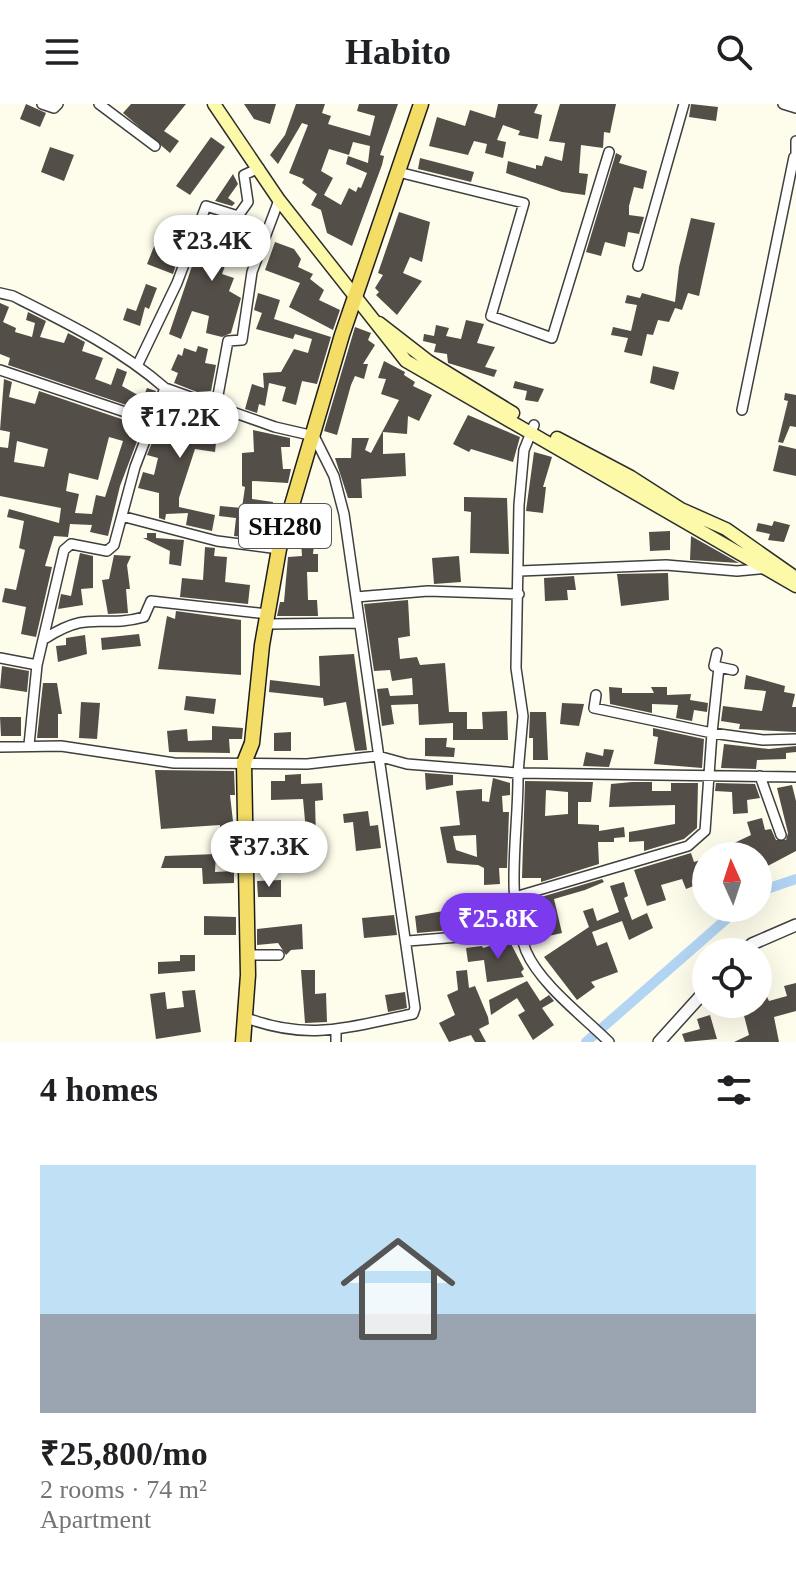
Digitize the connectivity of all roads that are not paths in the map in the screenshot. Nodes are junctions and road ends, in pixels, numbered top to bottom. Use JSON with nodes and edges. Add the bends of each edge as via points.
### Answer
{"nodes":[{"id":1,"x":42,"y":104,"type":"edge"},
{"id":2,"x":58,"y":104,"type":"edge"},
{"id":3,"x":99,"y":104,"type":"edge"},
{"id":4,"x":214,"y":104,"type":"edge"},
{"id":5,"x":421,"y":104,"type":"edge"},
{"id":6,"x":684,"y":104,"type":"edge"},
{"id":7,"x":783,"y":104,"type":"edge"},
{"id":8,"x":796,"y":108,"type":"edge"},
{"id":9,"x":796,"y":141,"type":"edge"},
{"id":10,"x":155,"y":146,"type":"dead end"},
{"id":11,"x":609,"y":152,"type":"dead end"},
{"id":12,"x":795,"y":157,"type":"edge"},
{"id":13,"x":259,"y":168,"type":"junction"},
{"id":14,"x":398,"y":172,"type":"junction"},
{"id":15,"x":279,"y":200,"type":"junction"},
{"id":16,"x":638,"y":266,"type":"dead end"},
{"id":17,"x":0,"y":293,"type":"edge"},
{"id":18,"x":356,"y":296,"type":"junction"},
{"id":19,"x":138,"y":364,"type":"junction"},
{"id":20,"x":0,"y":370,"type":"edge"},
{"id":21,"x":165,"y":388,"type":"junction"},
{"id":22,"x":216,"y":406,"type":"junction"},
{"id":23,"x":742,"y":410,"type":"dead end"},
{"id":24,"x":152,"y":421,"type":"junction"},
{"id":25,"x":532,"y":429,"type":"junction"},
{"id":26,"x":314,"y":436,"type":"junction"},
{"id":27,"x":125,"y":517,"type":"junction"},
{"id":28,"x":279,"y":549,"type":"junction"},
{"id":29,"x":779,"y":563,"type":"junction"},
{"id":30,"x":766,"y":569,"type":"junction"},
{"id":31,"x":520,"y":571,"type":"junction"},
{"id":32,"x":796,"y":578,"type":"edge"},
{"id":33,"x":796,"y":586,"type":"edge"},
{"id":34,"x":519,"y":594,"type":"junction"},
{"id":35,"x":356,"y":597,"type":"junction"},
{"id":36,"x":268,"y":619,"type":"junction"},
{"id":37,"x":358,"y":623,"type":"junction"},
{"id":38,"x":46,"y":638,"type":"junction"},
{"id":39,"x":717,"y":653,"type":"dead end"},
{"id":40,"x":0,"y":658,"type":"edge"},
{"id":41,"x":37,"y":665,"type":"junction"},
{"id":42,"x":719,"y":667,"type":"junction"},
{"id":43,"x":733,"y":670,"type":"dead end"},
{"id":44,"x":596,"y":695,"type":"dead end"},
{"id":45,"x":712,"y":733,"type":"junction"},
{"id":46,"x":796,"y":739,"type":"edge"},
{"id":47,"x":29,"y":745,"type":"junction"},
{"id":48,"x":0,"y":747,"type":"edge"},
{"id":49,"x":378,"y":756,"type":"junction"},
{"id":50,"x":244,"y":763,"type":"junction"},
{"id":51,"x":518,"y":773,"type":"junction"},
{"id":52,"x":710,"y":775,"type":"junction"},
{"id":53,"x":760,"y":776,"type":"junction"},
{"id":54,"x":796,"y":777,"type":"edge"},
{"id":55,"x":781,"y":835,"type":"dead end"},
{"id":56,"x":515,"y":897,"type":"junction"},
{"id":57,"x":796,"y":925,"type":"edge"},
{"id":58,"x":521,"y":932,"type":"junction"},
{"id":59,"x":766,"y":938,"type":"edge"},
{"id":60,"x":408,"y":941,"type":"junction"},
{"id":61,"x":247,"y":955,"type":"junction"},
{"id":62,"x":279,"y":955,"type":"dead end"},
{"id":63,"x":692,"y":1005,"type":"edge"},
{"id":64,"x":244,"y":1017,"type":"junction"},
{"id":65,"x":336,"y":1029,"type":"junction"},
{"id":66,"x":243,"y":1042,"type":"edge"},
{"id":67,"x":336,"y":1042,"type":"edge"},
{"id":68,"x":609,"y":1042,"type":"edge"},
{"id":69,"x":659,"y":1042,"type":"edge"}],
"edges":[{"from":1,"to":2,"type":"street"},
{"from":3,"to":10,"type":"street"},
{"from":4,"to":13,"type":"main road"},
{"from":5,"to":14,"type":"main road","number":"SH280"},
{"from":6,"to":16,"type":"street"},
{"from":7,"to":8,"type":"street"},
{"from":9,"to":12,"type":"street"},
{"from":11,"to":14,"type":"street","via":[[552,338],[491,316],[524,203]]},
{"from":12,"to":23,"type":"street"},
{"from":13,"to":15,"type":"main road"},
{"from":13,"to":19,"type":"street","via":[[244,175],[248,202],[238,216],[206,206]]},
{"from":14,"to":18,"type":"main road","number":"SH280"},
{"from":15,"to":18,"type":"main road"},
{"from":15,"to":22,"type":"street","via":[[252,272],[242,340],[228,341]]},
{"from":17,"to":19,"type":"street","via":[[88,332]]},
{"from":18,"to":25,"type":"main road","via":[[370,317],[428,361]]},
{"from":18,"to":26,"type":"main road","number":"SH280"},
{"from":19,"to":21,"type":"street"},
{"from":20,"to":24,"type":"street"},
{"from":21,"to":22,"type":"street"},
{"from":21,"to":24,"type":"street"},
{"from":22,"to":26,"type":"street"},
{"from":24,"to":27,"type":"street"},
{"from":25,"to":29,"type":"main road","via":[[631,477]]},
{"from":25,"to":30,"type":"main road"},
{"from":25,"to":31,"type":"street","via":[[521,484]]},
{"from":26,"to":28,"type":"main road","number":"SH280"},
{"from":26,"to":35,"type":"street","via":[[335,480]]},
{"from":27,"to":28,"type":"street","via":[[217,541]]},
{"from":27,"to":38,"type":"street","via":[[111,550],[66,547]]},
{"from":28,"to":36,"type":"main road","number":"SH280"},
{"from":29,"to":30,"type":"street"},
{"from":29,"to":32,"type":"main road"},
{"from":30,"to":31,"type":"street","via":[[666,565]]},
{"from":30,"to":33,"type":"main road"},
{"from":31,"to":34,"type":"street"},
{"from":34,"to":35,"type":"street","via":[[428,591]]},
{"from":34,"to":51,"type":"street","via":[[516,668],[523,716]]},
{"from":35,"to":37,"type":"street"},
{"from":36,"to":37,"type":"street"},
{"from":36,"to":38,"type":"street","via":[[151,601],[144,617],[69,623]]},
{"from":36,"to":50,"type":"main road","number":"SH280","via":[[252,743]]},
{"from":37,"to":49,"type":"street"},
{"from":38,"to":41,"type":"street"},
{"from":39,"to":42,"type":"street","via":[[714,666]]},
{"from":40,"to":41,"type":"street"},
{"from":41,"to":47,"type":"street"},
{"from":42,"to":43,"type":"street"},
{"from":42,"to":45,"type":"street"},
{"from":44,"to":45,"type":"street","via":[[594,708]]},
{"from":45,"to":46,"type":"street"},
{"from":45,"to":52,"type":"street"},
{"from":47,"to":48,"type":"street"},
{"from":47,"to":50,"type":"street","via":[[174,763]]},
{"from":49,"to":50,"type":"street","via":[[307,764]]},
{"from":49,"to":51,"type":"street","via":[[407,764]]},
{"from":49,"to":60,"type":"street"},
{"from":50,"to":61,"type":"main road","number":"SH280"},
{"from":51,"to":52,"type":"street"},
{"from":51,"to":56,"type":"street"},
{"from":52,"to":53,"type":"street"},
{"from":52,"to":56,"type":"street","via":[[707,823],[696,842]]},
{"from":53,"to":54,"type":"street"},
{"from":53,"to":55,"type":"street"},
{"from":56,"to":58,"type":"street"},
{"from":57,"to":59,"type":"street"},
{"from":58,"to":60,"type":"street"},
{"from":58,"to":68,"type":"street","via":[[532,960]]},
{"from":60,"to":65,"type":"street","via":[[413,1014]]},
{"from":61,"to":62,"type":"street"},
{"from":61,"to":64,"type":"main road","number":"SH280"},
{"from":63,"to":69,"type":"street"},
{"from":64,"to":65,"type":"street","via":[[287,1031],[314,1034]]},
{"from":64,"to":66,"type":"main road","number":"SH280"},
{"from":65,"to":67,"type":"street"}]}
